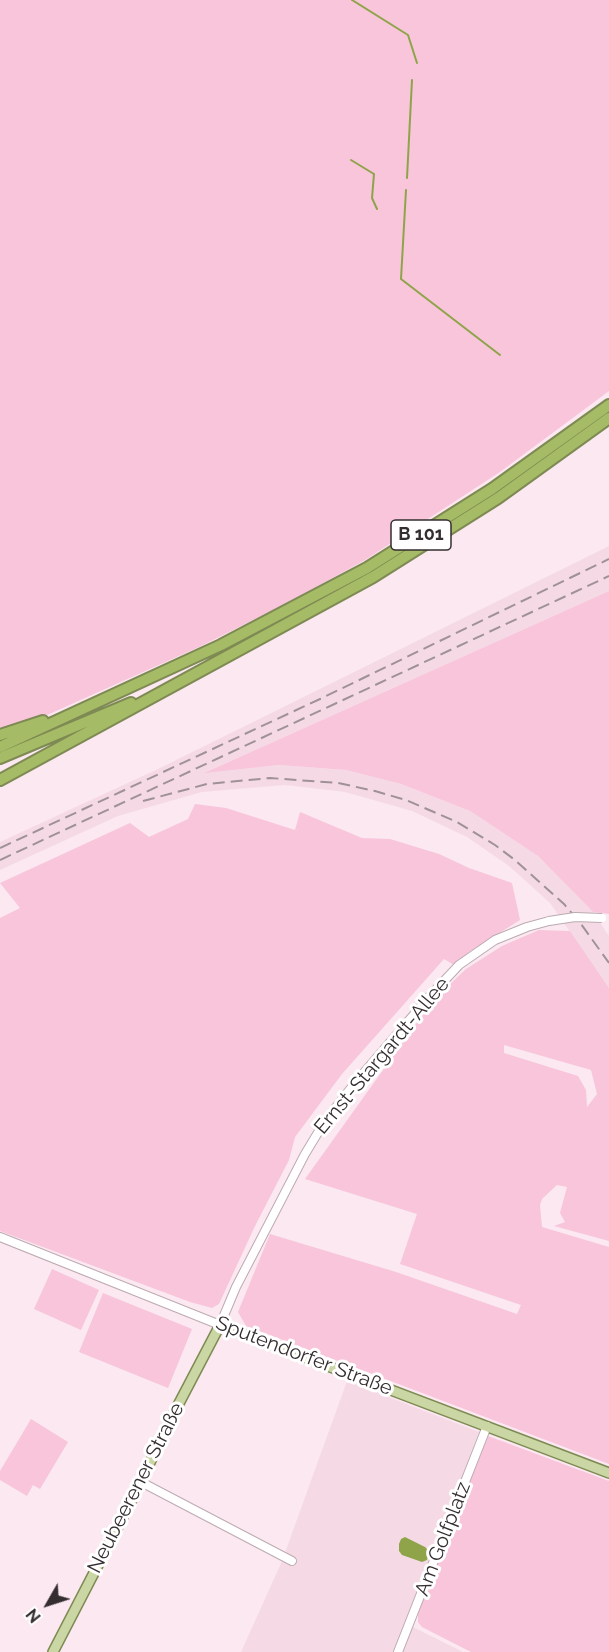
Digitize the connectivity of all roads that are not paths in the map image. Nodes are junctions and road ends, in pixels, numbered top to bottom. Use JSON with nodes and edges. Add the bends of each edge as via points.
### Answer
{"nodes":[{"id":1,"x":609,"y":405,"type":"edge"},
{"id":2,"x":609,"y":418,"type":"edge"},
{"id":3,"x":191,"y":675,"type":"junction"},
{"id":4,"x":83,"y":709,"type":"junction"},
{"id":5,"x":0,"y":735,"type":"edge"},
{"id":6,"x":0,"y":747,"type":"edge"},
{"id":7,"x":0,"y":758,"type":"edge"},
{"id":8,"x":0,"y":780,"type":"edge"},
{"id":9,"x":606,"y":918,"type":"edge"},
{"id":10,"x":0,"y":1237,"type":"edge"},
{"id":11,"x":219,"y":1325,"type":"junction"},
{"id":12,"x":487,"y":1426,"type":"junction"},
{"id":13,"x":609,"y":1473,"type":"edge"},
{"id":14,"x":141,"y":1482,"type":"junction"},
{"id":15,"x":292,"y":1560,"type":"dead end"},
{"id":16,"x":53,"y":1652,"type":"edge"},
{"id":17,"x":398,"y":1652,"type":"edge"}],
"edges":[{"from":1,"to":4,"type":"highway","number":"B 101","via":[[492,489],[367,568],[220,645]]},
{"from":2,"to":3,"type":"highway","number":"B 101","via":[[498,498],[373,577]]},
{"from":3,"to":7,"type":"highway","number":"B 101"},
{"from":3,"to":8,"type":"highway"},
{"from":4,"to":5,"type":"highway"},
{"from":4,"to":6,"type":"highway","number":"B 101"},
{"from":9,"to":11,"type":"street","name":"Ernst-Stargardt-Allee","bridge":true,"via":[[549,921],[505,935],[468,958],[429,997],[325,1121],[301,1160]]},
{"from":10,"to":11,"type":"street","name":"Sputendorfer Straße"},
{"from":11,"to":12,"type":"main road","name":"Sputendorfer Straße"},
{"from":11,"to":14,"type":"main road","name":"Neubeerener Straße"},
{"from":12,"to":13,"type":"main road","name":"Sputendorfer Straße"},
{"from":12,"to":17,"type":"street","name":"Am Golfplatz"},
{"from":14,"to":15,"type":"street"},
{"from":14,"to":16,"type":"main road","name":"Neubeerener Straße"}]}
